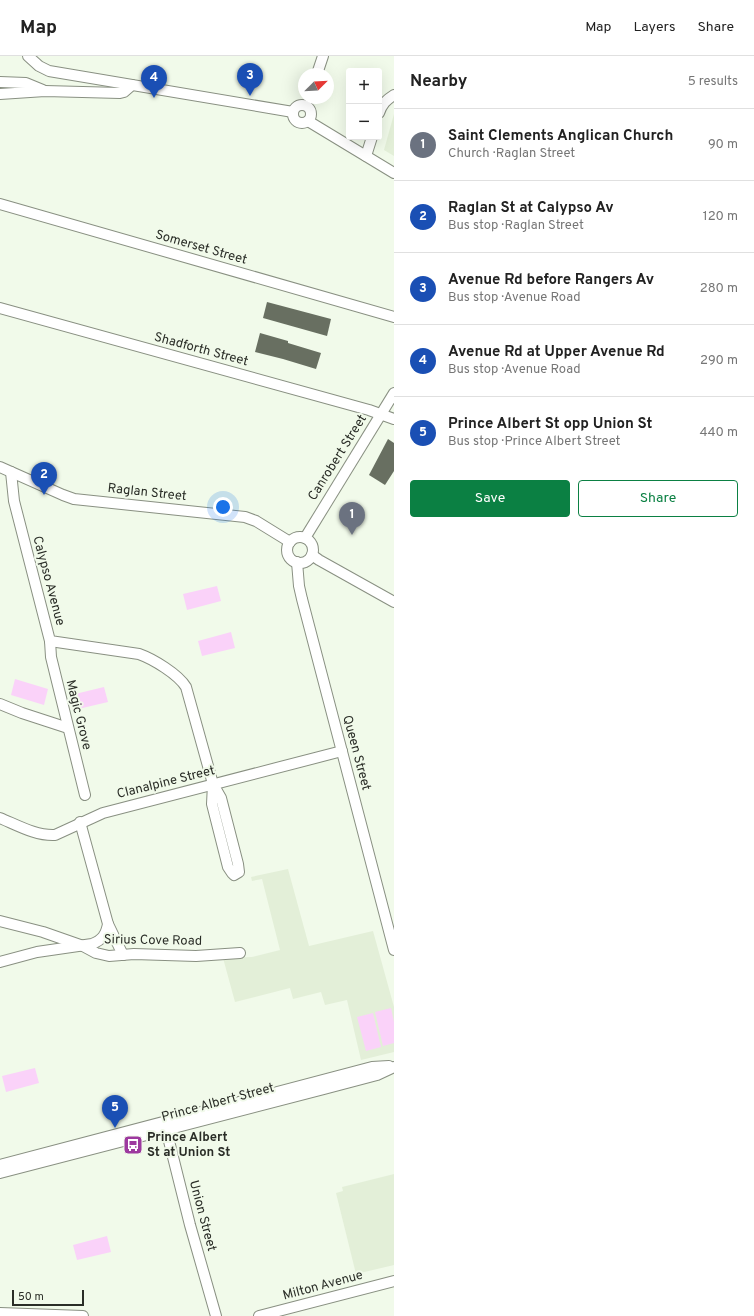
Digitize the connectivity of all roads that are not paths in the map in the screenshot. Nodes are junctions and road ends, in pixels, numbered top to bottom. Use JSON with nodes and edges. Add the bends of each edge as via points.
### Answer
{"nodes":[{"id":1,"x":28,"y":56,"type":"edge"},
{"id":2,"x":323,"y":56,"type":"edge"},
{"id":3,"x":319,"y":68,"type":"edge"},
{"id":4,"x":0,"y":82,"type":"edge"},
{"id":5,"x":132,"y":85,"type":"junction"},
{"id":6,"x":45,"y":91,"type":"junction"},
{"id":7,"x":0,"y":94,"type":"edge"},
{"id":8,"x":394,"y":95,"type":"edge"},
{"id":9,"x":302,"y":104,"type":"edge"},
{"id":10,"x":308,"y":104,"type":"edge"},
{"id":11,"x":382,"y":106,"type":"edge"},
{"id":12,"x":293,"y":112,"type":"junction"},
{"id":13,"x":308,"y":121,"type":"junction"},
{"id":14,"x":371,"y":140,"type":"edge"},
{"id":15,"x":366,"y":156,"type":"junction"},
{"id":16,"x":394,"y":173,"type":"edge"},
{"id":17,"x":0,"y":204,"type":"edge"},
{"id":18,"x":0,"y":308,"type":"edge"},
{"id":19,"x":394,"y":317,"type":"edge"},
{"id":20,"x":394,"y":393,"type":"edge"},
{"id":21,"x":381,"y":414,"type":"junction"},
{"id":22,"x":394,"y":419,"type":"edge"},
{"id":23,"x":0,"y":467,"type":"edge"},
{"id":24,"x":11,"y":472,"type":"junction"},
{"id":25,"x":305,"y":538,"type":"junction"},
{"id":26,"x":290,"y":542,"type":"junction"},
{"id":27,"x":312,"y":555,"type":"junction"},
{"id":28,"x":297,"y":562,"type":"junction"},
{"id":29,"x":394,"y":602,"type":"edge"},
{"id":30,"x":50,"y":641,"type":"junction"},
{"id":31,"x":0,"y":704,"type":"edge"},
{"id":32,"x":68,"y":728,"type":"junction"},
{"id":33,"x":342,"y":751,"type":"junction"},
{"id":34,"x":213,"y":784,"type":"junction"},
{"id":35,"x":85,"y":795,"type":"dead end"},
{"id":36,"x":0,"y":818,"type":"edge"},
{"id":37,"x":80,"y":822,"type":"junction"},
{"id":38,"x":0,"y":921,"type":"edge"},
{"id":39,"x":108,"y":924,"type":"junction"},
{"id":40,"x":83,"y":946,"type":"junction"},
{"id":41,"x":394,"y":950,"type":"edge"},
{"id":42,"x":240,"y":953,"type":"dead end"},
{"id":43,"x":123,"y":955,"type":"junction"},
{"id":44,"x":0,"y":962,"type":"edge"},
{"id":45,"x":394,"y":1066,"type":"edge"},
{"id":46,"x":165,"y":1126,"type":"junction"},
{"id":47,"x":0,"y":1165,"type":"edge"},
{"id":48,"x":0,"y":1173,"type":"edge"},
{"id":49,"x":394,"y":1281,"type":"edge"},
{"id":50,"x":0,"y":1312,"type":"edge"},
{"id":51,"x":83,"y":1316,"type":"edge"},
{"id":52,"x":216,"y":1316,"type":"edge"},
{"id":53,"x":259,"y":1316,"type":"edge"}],
"edges":[{"from":1,"to":5,"type":"street","via":[[48,71]]},
{"from":2,"to":3,"type":"street"},
{"from":4,"to":6,"type":"street","via":[[26,83]]},
{"from":5,"to":6,"type":"street","via":[[120,93]]},
{"from":5,"to":12,"type":"street"},
{"from":6,"to":7,"type":"street"},
{"from":8,"to":11,"type":"street"},
{"from":9,"to":12,"type":"street"},
{"from":10,"to":13,"type":"street","via":[[311,112]]},
{"from":12,"to":13,"type":"street","via":[[297,122]]},
{"from":13,"to":15,"type":"street"},
{"from":14,"to":15,"type":"street"},
{"from":15,"to":16,"type":"street"},
{"from":17,"to":19,"type":"street","name":"Somerset Street"},
{"from":18,"to":21,"type":"street","name":"Shadforth Street"},
{"from":20,"to":21,"type":"street","name":"Canrobert Street"},
{"from":21,"to":22,"type":"street","name":"Shadforth Street"},
{"from":21,"to":25,"type":"street","name":"Canrobert Street"},
{"from":23,"to":24,"type":"street","name":"Raglan Street"},
{"from":24,"to":26,"type":"street","name":"Raglan Street","via":[[74,498],[245,517]]},
{"from":24,"to":30,"type":"street","name":"Calypso Avenue","via":[[14,500]]},
{"from":25,"to":26,"type":"street","via":[[298,537]]},
{"from":25,"to":27,"type":"street","via":[[313,546]]},
{"from":26,"to":28,"type":"street","via":[[288,554]]},
{"from":27,"to":28,"type":"street","via":[[304,562]]},
{"from":27,"to":29,"type":"street"},
{"from":28,"to":33,"type":"street","name":"Queen Street","via":[[299,586]]},
{"from":30,"to":32,"type":"street","name":"Magic Grove","via":[[50,657]]},
{"from":30,"to":34,"type":"street","name":"Calypso Avenue","via":[[139,654],[180,678],[188,691]]},
{"from":31,"to":32,"type":"street"},
{"from":32,"to":35,"type":"street","name":"Magic Grove"},
{"from":33,"to":34,"type":"street","name":"Clanalpine Street"},
{"from":33,"to":41,"type":"street","name":"Queen Street"},
{"from":34,"to":34,"type":"street","name":"Calypso Avenue","via":[[221,798],[238,864],[239,872],[234,875],[228,867],[212,804]]},
{"from":34,"to":37,"type":"street","name":"Clanalpine Street","via":[[103,813]]},
{"from":36,"to":37,"type":"street","name":"Clanalpine Street","via":[[34,832],[49,835],[55,835]]},
{"from":37,"to":39,"type":"street"},
{"from":38,"to":40,"type":"street","name":"Sirius Cove Road"},
{"from":39,"to":40,"type":"street","via":[[104,937]]},
{"from":39,"to":43,"type":"street"},
{"from":40,"to":43,"type":"street","name":"Sirius Cove Road","via":[[109,956]]},
{"from":40,"to":44,"type":"street","via":[[42,951]]},
{"from":42,"to":43,"type":"street","name":"Sirius Cove Road","via":[[196,956]]},
{"from":45,"to":46,"type":"street","name":"Prince Albert Street","via":[[372,1068]]},
{"from":46,"to":47,"type":"street","name":"Prince Albert Street"},
{"from":46,"to":48,"type":"street","name":"Prince Albert Street"},
{"from":46,"to":52,"type":"street","name":"Union Street"},
{"from":49,"to":53,"type":"street","name":"Milton Avenue"},
{"from":50,"to":51,"type":"street"}]}
